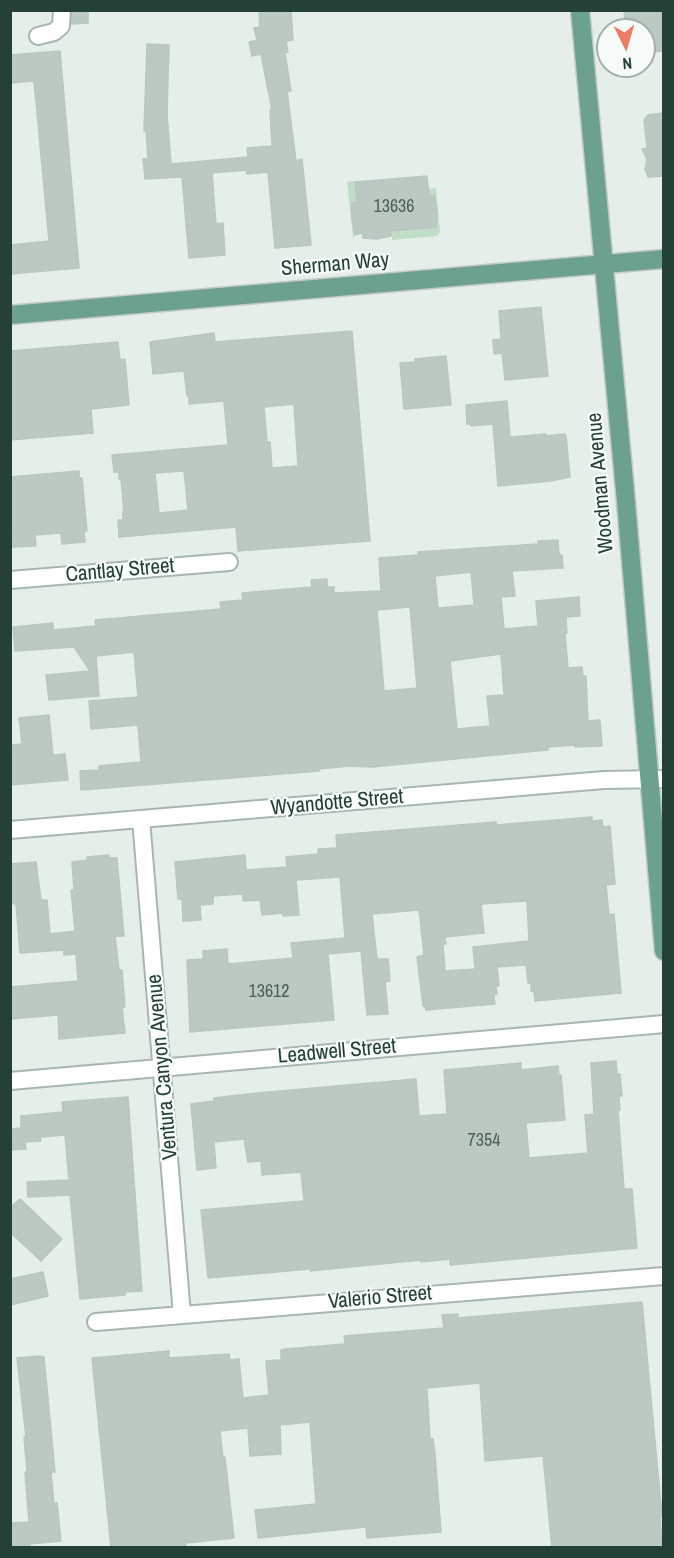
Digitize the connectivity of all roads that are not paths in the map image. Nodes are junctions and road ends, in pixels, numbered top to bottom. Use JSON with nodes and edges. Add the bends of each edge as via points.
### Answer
{"nodes":[{"id":1,"x":580,"y":10,"type":"edge"},
{"id":2,"x":61,"y":18,"type":"edge"},
{"id":3,"x":38,"y":36,"type":"dead end"},
{"id":4,"x":663,"y":260,"type":"edge"},
{"id":5,"x":603,"y":265,"type":"junction"},
{"id":6,"x":10,"y":315,"type":"edge"},
{"id":7,"x":229,"y":562,"type":"dead end"},
{"id":8,"x":10,"y":580,"type":"edge"},
{"id":9,"x":656,"y":780,"type":"edge"},
{"id":10,"x":141,"y":819,"type":"junction"},
{"id":11,"x":10,"y":830,"type":"edge"},
{"id":12,"x":663,"y":951,"type":"edge"},
{"id":13,"x":663,"y":1024,"type":"edge"},
{"id":14,"x":163,"y":1068,"type":"junction"},
{"id":15,"x":10,"y":1081,"type":"edge"},
{"id":16,"x":663,"y":1276,"type":"edge"},
{"id":17,"x":183,"y":1315,"type":"junction"},
{"id":18,"x":96,"y":1322,"type":"dead end"}],
"edges":[{"from":1,"to":5,"type":"main road","name":"Woodman Avenue"},
{"from":2,"to":3,"type":"street","via":[[54,32]]},
{"from":4,"to":5,"type":"main road","name":"Sherman Way"},
{"from":5,"to":6,"type":"main road","name":"Sherman Way"},
{"from":5,"to":9,"type":"main road","name":"Woodman Avenue"},
{"from":7,"to":8,"type":"street","name":"Cantlay Street"},
{"from":9,"to":10,"type":"street","name":"Wyandotte Street","via":[[604,780]]},
{"from":9,"to":12,"type":"main road","name":"Woodman Avenue"},
{"from":10,"to":11,"type":"street","name":"Wyandotte Street"},
{"from":10,"to":14,"type":"street","name":"Ventura Canyon Avenue"},
{"from":13,"to":14,"type":"street","name":"Leadwell Street"},
{"from":14,"to":15,"type":"street","name":"Leadwell Street"},
{"from":14,"to":17,"type":"street","name":"Ventura Canyon Avenue"},
{"from":16,"to":17,"type":"street","name":"Valerio Street"},
{"from":17,"to":18,"type":"street","name":"Valerio Street"}]}
